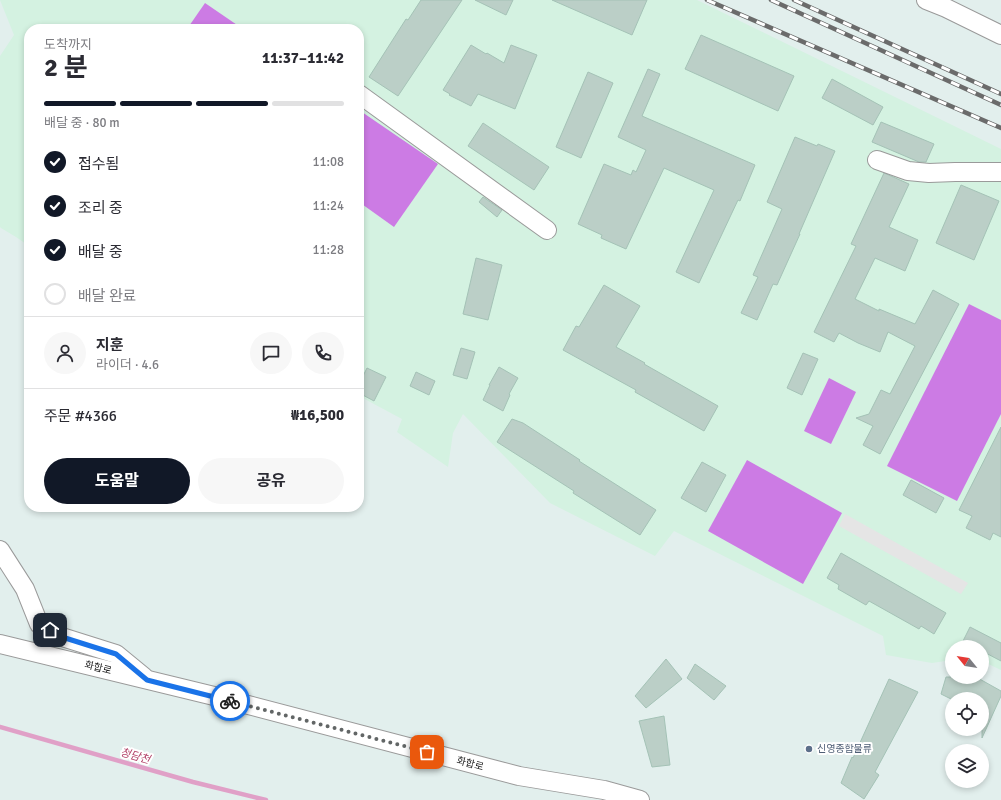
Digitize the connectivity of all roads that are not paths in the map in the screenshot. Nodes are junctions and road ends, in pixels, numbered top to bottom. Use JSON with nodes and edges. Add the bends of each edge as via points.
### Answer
{"nodes":[{"id":1,"x":926,"y":0,"type":"edge"},
{"id":2,"x":948,"y":4,"type":"edge"},
{"id":3,"x":1001,"y":35,"type":"edge"},
{"id":4,"x":364,"y":98,"type":"edge"},
{"id":5,"x":877,"y":160,"type":"dead end"},
{"id":6,"x":1001,"y":172,"type":"edge"},
{"id":7,"x":547,"y":230,"type":"dead end"},
{"id":8,"x":0,"y":550,"type":"edge"},
{"id":9,"x":0,"y":644,"type":"edge"},
{"id":10,"x":147,"y":680,"type":"junction"},
{"id":11,"x":640,"y":800,"type":"edge"}],
"edges":[{"from":1,"to":2,"type":"street"},
{"from":2,"to":3,"type":"street"},
{"from":4,"to":7,"type":"street"},
{"from":5,"to":6,"type":"street","via":[[908,171]]},
{"from":8,"to":10,"type":"street","via":[[25,589],[39,624],[62,637],[116,654]]},
{"from":9,"to":10,"type":"street","name":"화합로"},
{"from":10,"to":11,"type":"street","name":"화합로","via":[[519,776],[604,790]]}]}
